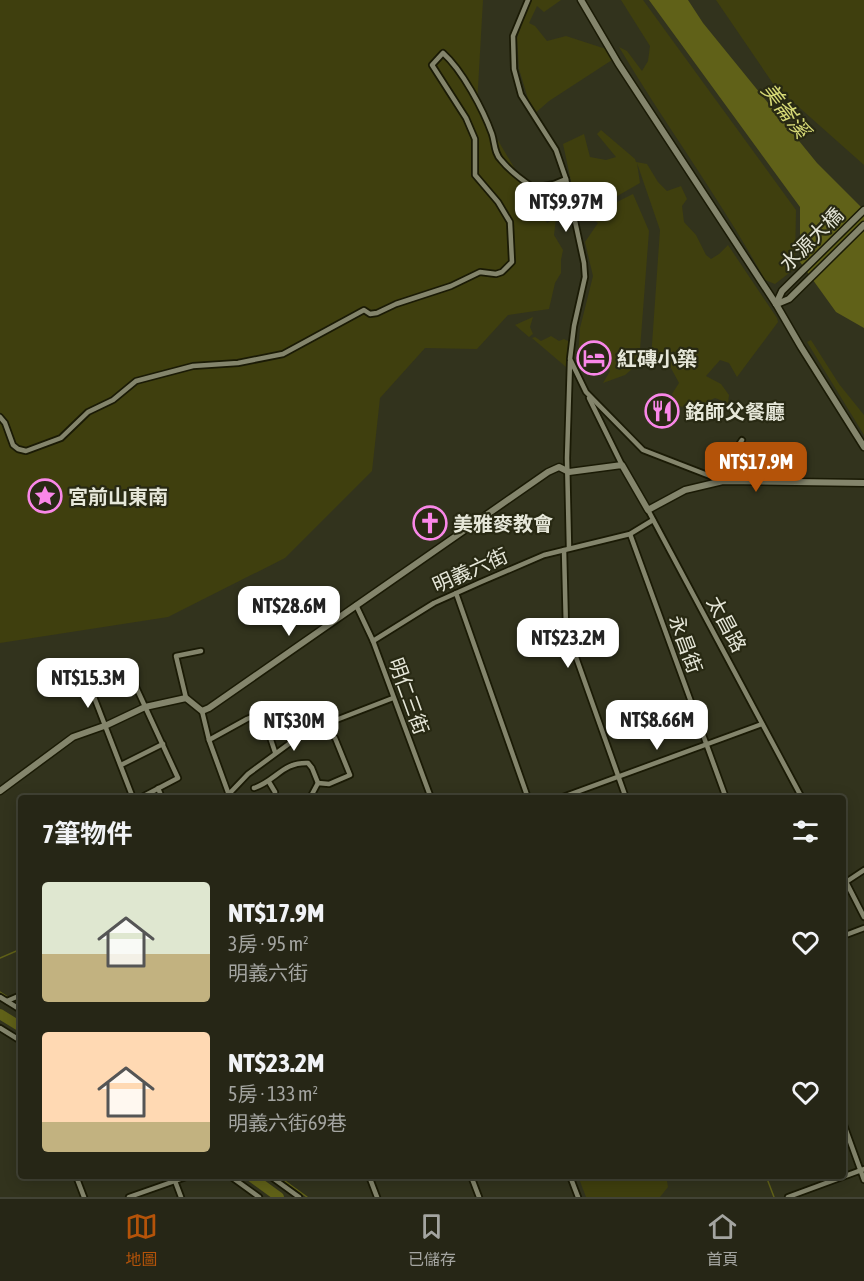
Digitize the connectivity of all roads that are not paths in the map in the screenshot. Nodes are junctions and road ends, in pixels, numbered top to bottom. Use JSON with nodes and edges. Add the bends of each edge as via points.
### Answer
{"nodes":[{"id":1,"x":528,"y":0,"type":"edge"},
{"id":2,"x":581,"y":0,"type":"edge"},
{"id":3,"x":566,"y":179,"type":"junction"},
{"id":4,"x":864,"y":210,"type":"edge"},
{"id":5,"x":864,"y":225,"type":"edge"},
{"id":6,"x":776,"y":304,"type":"junction"},
{"id":7,"x":570,"y":359,"type":"junction"},
{"id":8,"x":586,"y":392,"type":"junction"},
{"id":9,"x":0,"y":417,"type":"edge"},
{"id":10,"x":742,"y":440,"type":"dead end"},
{"id":11,"x":864,"y":447,"type":"edge"},
{"id":12,"x":622,"y":465,"type":"junction"},
{"id":13,"x":569,"y":472,"type":"junction"},
{"id":14,"x":723,"y":481,"type":"junction"},
{"id":15,"x":763,"y":481,"type":"junction"},
{"id":16,"x":864,"y":483,"type":"edge"},
{"id":17,"x":648,"y":510,"type":"junction"},
{"id":18,"x":653,"y":520,"type":"junction"},
{"id":19,"x":630,"y":534,"type":"junction"},
{"id":20,"x":567,"y":549,"type":"junction"},
{"id":21,"x":456,"y":593,"type":"junction"},
{"id":22,"x":356,"y":605,"type":"junction"},
{"id":23,"x":373,"y":641,"type":"junction"},
{"id":24,"x":201,"y":651,"type":"dead end"},
{"id":25,"x":133,"y":666,"type":"dead end"},
{"id":26,"x":89,"y":684,"type":"dead end"},
{"id":27,"x":186,"y":698,"type":"junction"},
{"id":28,"x":393,"y":698,"type":"junction"},
{"id":29,"x":145,"y":707,"type":"junction"},
{"id":30,"x":202,"y":711,"type":"junction"},
{"id":31,"x":762,"y":724,"type":"junction"},
{"id":32,"x":106,"y":725,"type":"junction"},
{"id":33,"x":321,"y":726,"type":"junction"},
{"id":34,"x":209,"y":740,"type":"junction"},
{"id":35,"x":163,"y":744,"type":"junction"},
{"id":36,"x":707,"y":745,"type":"junction"},
{"id":37,"x":276,"y":752,"type":"junction"},
{"id":38,"x":121,"y":765,"type":"junction"},
{"id":39,"x":618,"y":776,"type":"junction"},
{"id":40,"x":269,"y":782,"type":"junction"},
{"id":41,"x":318,"y":783,"type":"junction"},
{"id":42,"x":158,"y":788,"type":"junction"},
{"id":43,"x":254,"y":788,"type":"dead end"},
{"id":44,"x":0,"y":791,"type":"edge"},
{"id":45,"x":132,"y":795,"type":"edge"},
{"id":46,"x":145,"y":795,"type":"edge"},
{"id":47,"x":161,"y":795,"type":"edge"},
{"id":48,"x":228,"y":795,"type":"edge"},
{"id":49,"x":231,"y":795,"type":"edge"},
{"id":50,"x":274,"y":795,"type":"edge"},
{"id":51,"x":312,"y":795,"type":"edge"},
{"id":52,"x":429,"y":795,"type":"edge"},
{"id":53,"x":527,"y":795,"type":"edge"},
{"id":54,"x":568,"y":795,"type":"edge"},
{"id":55,"x":625,"y":795,"type":"edge"},
{"id":56,"x":725,"y":795,"type":"edge"},
{"id":57,"x":800,"y":795,"type":"edge"},
{"id":58,"x":864,"y":870,"type":"edge"},
{"id":59,"x":846,"y":882,"type":"joint"},
{"id":60,"x":864,"y":917,"type":"edge"},
{"id":61,"x":864,"y":928,"type":"edge"},
{"id":62,"x":846,"y":935,"type":"edge"},
{"id":63,"x":18,"y":996,"type":"edge"},
{"id":64,"x":0,"y":997,"type":"edge"},
{"id":65,"x":6,"y":1001,"type":"junction"},
{"id":66,"x":18,"y":1008,"type":"edge"},
{"id":67,"x":0,"y":1028,"type":"edge"},
{"id":68,"x":18,"y":1039,"type":"edge"},
{"id":69,"x":846,"y":1129,"type":"edge"},
{"id":70,"x":862,"y":1169,"type":"edge"},
{"id":71,"x":846,"y":1175,"type":"edge"},
{"id":72,"x":77,"y":1179,"type":"edge"},
{"id":73,"x":181,"y":1179,"type":"edge"},
{"id":74,"x":234,"y":1179,"type":"edge"},
{"id":75,"x":274,"y":1179,"type":"edge"},
{"id":76,"x":370,"y":1179,"type":"edge"},
{"id":77,"x":472,"y":1179,"type":"edge"},
{"id":78,"x":571,"y":1179,"type":"edge"},
{"id":79,"x":836,"y":1179,"type":"edge"},
{"id":80,"x":864,"y":1180,"type":"edge"},
{"id":81,"x":175,"y":1181,"type":"junction"},
{"id":82,"x":84,"y":1197,"type":"edge"},
{"id":83,"x":129,"y":1197,"type":"edge"},
{"id":84,"x":181,"y":1197,"type":"edge"},
{"id":85,"x":258,"y":1197,"type":"edge"},
{"id":86,"x":299,"y":1197,"type":"edge"},
{"id":87,"x":377,"y":1197,"type":"edge"},
{"id":88,"x":479,"y":1197,"type":"edge"},
{"id":89,"x":578,"y":1197,"type":"edge"},
{"id":90,"x":788,"y":1197,"type":"edge"}],
"edges":[{"from":1,"to":3,"type":"street","via":[[513,36],[514,69],[521,95],[556,150]]},
{"from":2,"to":6,"type":"street"},
{"from":3,"to":7,"type":"street","via":[[585,277]]},
{"from":3,"to":9,"type":"street","via":[[534,188],[501,161],[482,112],[443,53],[432,65],[475,139],[475,175],[510,222],[512,262],[507,269],[496,274],[480,272],[377,314],[364,310],[283,354],[193,366],[146,377],[88,412],[61,438],[26,451],[13,445]]},
{"from":4,"to":6,"type":"street","name":"水源大橋","via":[[782,291]]},
{"from":5,"to":6,"type":"street","name":"水源大橋","via":[[789,299]]},
{"from":6,"to":11,"type":"street"},
{"from":7,"to":8,"type":"street"},
{"from":7,"to":13,"type":"street"},
{"from":8,"to":12,"type":"street"},
{"from":8,"to":14,"type":"street","via":[[643,450]]},
{"from":10,"to":15,"type":"street","via":[[740,444]]},
{"from":12,"to":13,"type":"street"},
{"from":12,"to":17,"type":"street","name":"太昌路"},
{"from":13,"to":20,"type":"street"},
{"from":13,"to":22,"type":"street","via":[[559,467],[548,472]]},
{"from":14,"to":15,"type":"street"},
{"from":14,"to":17,"type":"street","via":[[685,490]]},
{"from":15,"to":16,"type":"street"},
{"from":17,"to":18,"type":"street","name":"太昌路"},
{"from":18,"to":19,"type":"street","name":"明義六街"},
{"from":18,"to":31,"type":"street","name":"太昌路"},
{"from":19,"to":20,"type":"street","name":"明義六街"},
{"from":19,"to":36,"type":"street","name":"永昌街"},
{"from":20,"to":21,"type":"street","name":"明義六街"},
{"from":20,"to":39,"type":"street","via":[[566,629]]},
{"from":21,"to":23,"type":"street","name":"明義六街"},
{"from":21,"to":53,"type":"street"},
{"from":22,"to":23,"type":"street","name":"明仁三街"},
{"from":22,"to":30,"type":"street"},
{"from":23,"to":28,"type":"street","name":"明仁三街"},
{"from":24,"to":27,"type":"street","via":[[176,656]]},
{"from":25,"to":29,"type":"street","via":[[136,687]]},
{"from":26,"to":32,"type":"street"},
{"from":27,"to":29,"type":"street"},
{"from":27,"to":30,"type":"street"},
{"from":28,"to":33,"type":"street"},
{"from":28,"to":52,"type":"street","name":"明仁三街"},
{"from":29,"to":32,"type":"street"},
{"from":29,"to":35,"type":"street"},
{"from":30,"to":34,"type":"street"},
{"from":31,"to":36,"type":"street"},
{"from":31,"to":57,"type":"street","name":"太昌路"},
{"from":32,"to":38,"type":"street"},
{"from":32,"to":44,"type":"street","via":[[73,737]]},
{"from":33,"to":37,"type":"street"},
{"from":33,"to":41,"type":"street","via":[[334,738],[350,775],[329,784]]},
{"from":34,"to":37,"type":"street","via":[[262,713]]},
{"from":34,"to":48,"type":"street"},
{"from":35,"to":38,"type":"street"},
{"from":35,"to":42,"type":"street","via":[[178,778]]},
{"from":36,"to":39,"type":"street"},
{"from":36,"to":56,"type":"street","name":"永昌街"},
{"from":37,"to":49,"type":"street","via":[[248,774]]},
{"from":38,"to":45,"type":"street"},
{"from":39,"to":54,"type":"street"},
{"from":39,"to":55,"type":"street"},
{"from":40,"to":41,"type":"street","via":[[291,764],[308,762]]},
{"from":40,"to":43,"type":"street"},
{"from":40,"to":50,"type":"street"},
{"from":41,"to":51,"type":"street"},
{"from":42,"to":46,"type":"street"},
{"from":42,"to":47,"type":"street"},
{"from":58,"to":59,"type":"street"},
{"from":59,"to":60,"type":"street"},
{"from":61,"to":62,"type":"street"},
{"from":63,"to":65,"type":"street"},
{"from":64,"to":65,"type":"street"},
{"from":65,"to":66,"type":"street"},
{"from":67,"to":68,"type":"street"},
{"from":69,"to":70,"type":"street"},
{"from":70,"to":71,"type":"street"},
{"from":70,"to":80,"type":"street"},
{"from":72,"to":82,"type":"street"},
{"from":73,"to":81,"type":"street"},
{"from":74,"to":85,"type":"street"},
{"from":75,"to":86,"type":"street"},
{"from":76,"to":87,"type":"street"},
{"from":77,"to":88,"type":"street"},
{"from":78,"to":89,"type":"street"},
{"from":79,"to":90,"type":"street"},
{"from":81,"to":83,"type":"street"},
{"from":81,"to":84,"type":"street"}]}
